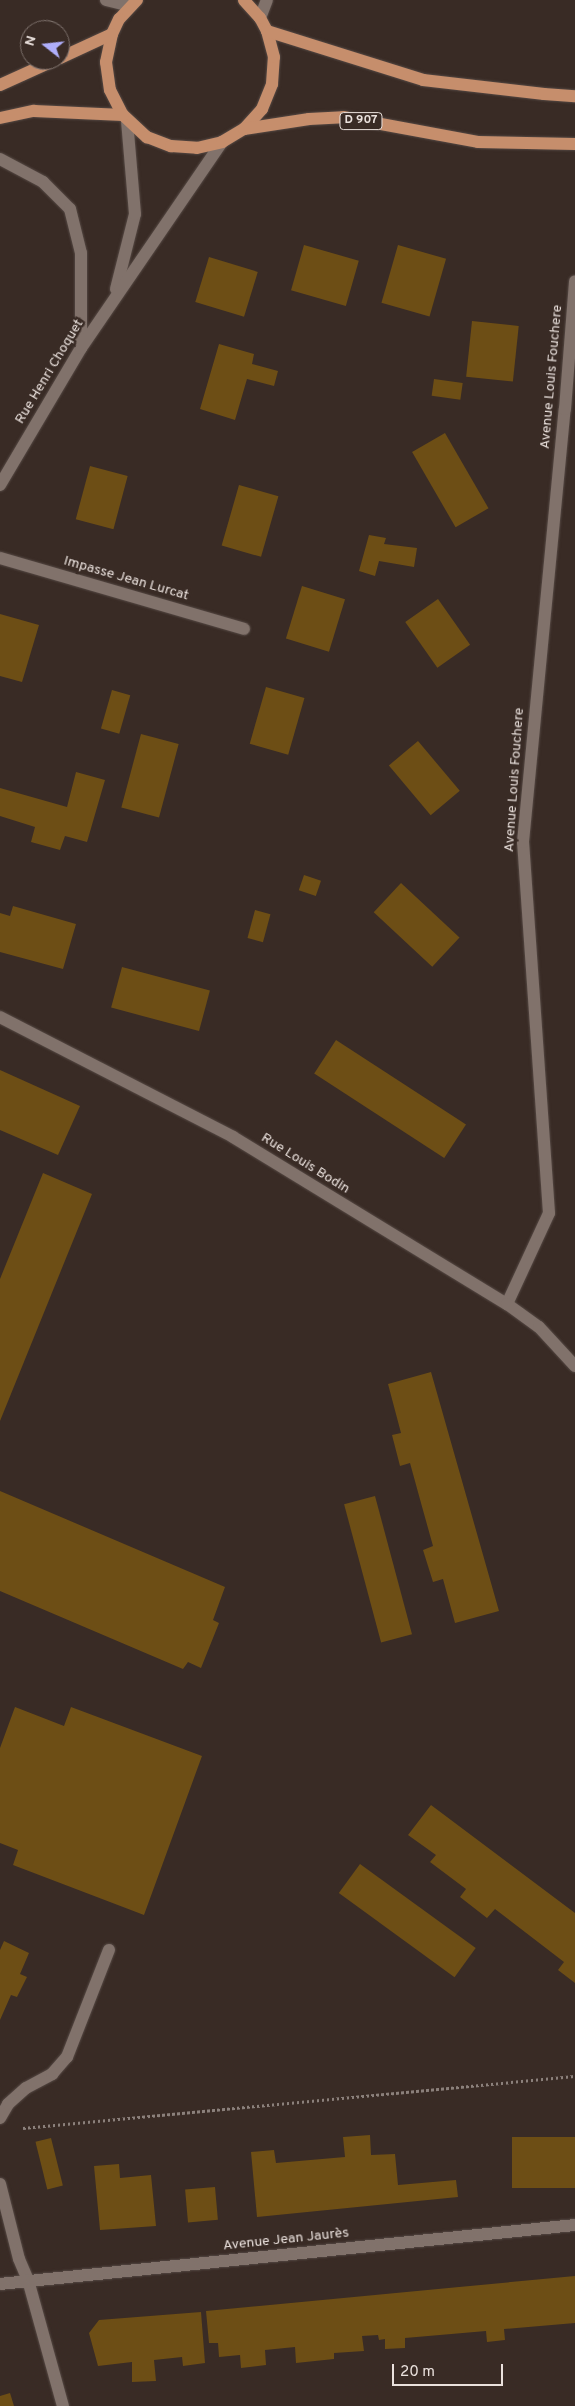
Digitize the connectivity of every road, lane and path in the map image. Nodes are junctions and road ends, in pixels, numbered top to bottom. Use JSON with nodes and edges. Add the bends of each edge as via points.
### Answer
{"nodes":[{"id":1,"x":106,"y":0,"type":"edge"},
{"id":2,"x":244,"y":0,"type":"edge"},
{"id":3,"x":267,"y":0,"type":"edge"},
{"id":4,"x":134,"y":3,"type":"edge"},
{"id":5,"x":260,"y":18,"type":"junction"},
{"id":6,"x":267,"y":31,"type":"junction"},
{"id":7,"x":112,"y":34,"type":"junction"},
{"id":8,"x":70,"y":53,"type":"edge"},
{"id":9,"x":34,"y":70,"type":"edge"},
{"id":10,"x":0,"y":85,"type":"edge"},
{"id":11,"x":575,"y":96,"type":"edge"},
{"id":12,"x":0,"y":118,"type":"edge"},
{"id":13,"x":125,"y":118,"type":"junction"},
{"id":14,"x":244,"y":129,"type":"junction"},
{"id":15,"x":222,"y":142,"type":"junction"},
{"id":16,"x":575,"y":144,"type":"edge"},
{"id":17,"x":0,"y":159,"type":"edge"},
{"id":18,"x":575,"y":281,"type":"edge"},
{"id":19,"x":112,"y":301,"type":"junction"},
{"id":20,"x":81,"y":348,"type":"junction"},
{"id":21,"x":0,"y":485,"type":"edge"},
{"id":22,"x":0,"y":558,"type":"edge"},
{"id":23,"x":244,"y":629,"type":"dead end"},
{"id":24,"x":0,"y":1017,"type":"edge"},
{"id":25,"x":507,"y":1304,"type":"junction"},
{"id":26,"x":575,"y":1366,"type":"edge"},
{"id":27,"x":109,"y":1950,"type":"dead end"},
{"id":28,"x":575,"y":2076,"type":"edge"},
{"id":29,"x":0,"y":2118,"type":"edge"},
{"id":30,"x":20,"y":2128,"type":"dead end"},
{"id":31,"x":0,"y":2184,"type":"edge"},
{"id":32,"x":575,"y":2225,"type":"edge"},
{"id":33,"x":28,"y":2280,"type":"junction"},
{"id":34,"x":0,"y":2284,"type":"edge"},
{"id":35,"x":63,"y":2406,"type":"edge"}],
"edges":[{"from":1,"to":4,"type":"street"},
{"from":2,"to":5,"type":"main road"},
{"from":3,"to":5,"type":"street"},
{"from":4,"to":7,"type":"main road"},
{"from":5,"to":6,"type":"main road"},
{"from":6,"to":11,"type":"main road","via":[[423,80]]},
{"from":6,"to":14,"type":"main road","via":[[274,57],[272,84],[262,109]]},
{"from":7,"to":8,"type":"main road"},
{"from":7,"to":13,"type":"main road","via":[[106,62],[110,90]]},
{"from":9,"to":10,"type":"main road"},
{"from":12,"to":13,"type":"main road","via":[[34,112]]},
{"from":13,"to":15,"type":"main road","via":[[147,137],[171,146],[197,148]]},
{"from":13,"to":19,"type":"street","name":"Rue Henri Choquet","via":[[135,214]]},
{"from":14,"to":15,"type":"main road"},
{"from":14,"to":16,"type":"main road","number":"D 907","via":[[309,119],[343,118],[478,142]]},
{"from":15,"to":19,"type":"street","name":"Rue Henri Choquet"},
{"from":17,"to":20,"type":"street","via":[[43,182],[70,209],[81,253]]},
{"from":18,"to":25,"type":"street","name":"Avenue Louis Fouchere","via":[[523,842],[549,1213]]},
{"from":19,"to":20,"type":"street","name":"Rue Henri Choquet"},
{"from":20,"to":21,"type":"street","name":"Rue Henri Choquet"},
{"from":22,"to":23,"type":"street","name":"Impasse Jean Lurcat"},
{"from":24,"to":25,"type":"street","name":"Rue Louis Bodin","via":[[233,1137]]},
{"from":25,"to":26,"type":"street","name":"Rue Louis Bodin","via":[[540,1326]]},
{"from":27,"to":29,"type":"street","via":[[67,2057],[52,2074],[26,2088],[8,2104]]},
{"from":28,"to":30,"type":"path"},
{"from":31,"to":33,"type":"street","via":[[19,2259]]},
{"from":32,"to":33,"type":"street","name":"Avenue Jean Jaurès"},
{"from":33,"to":34,"type":"street","name":"Avenue Jean Jaurès"},
{"from":33,"to":35,"type":"street"}]}
